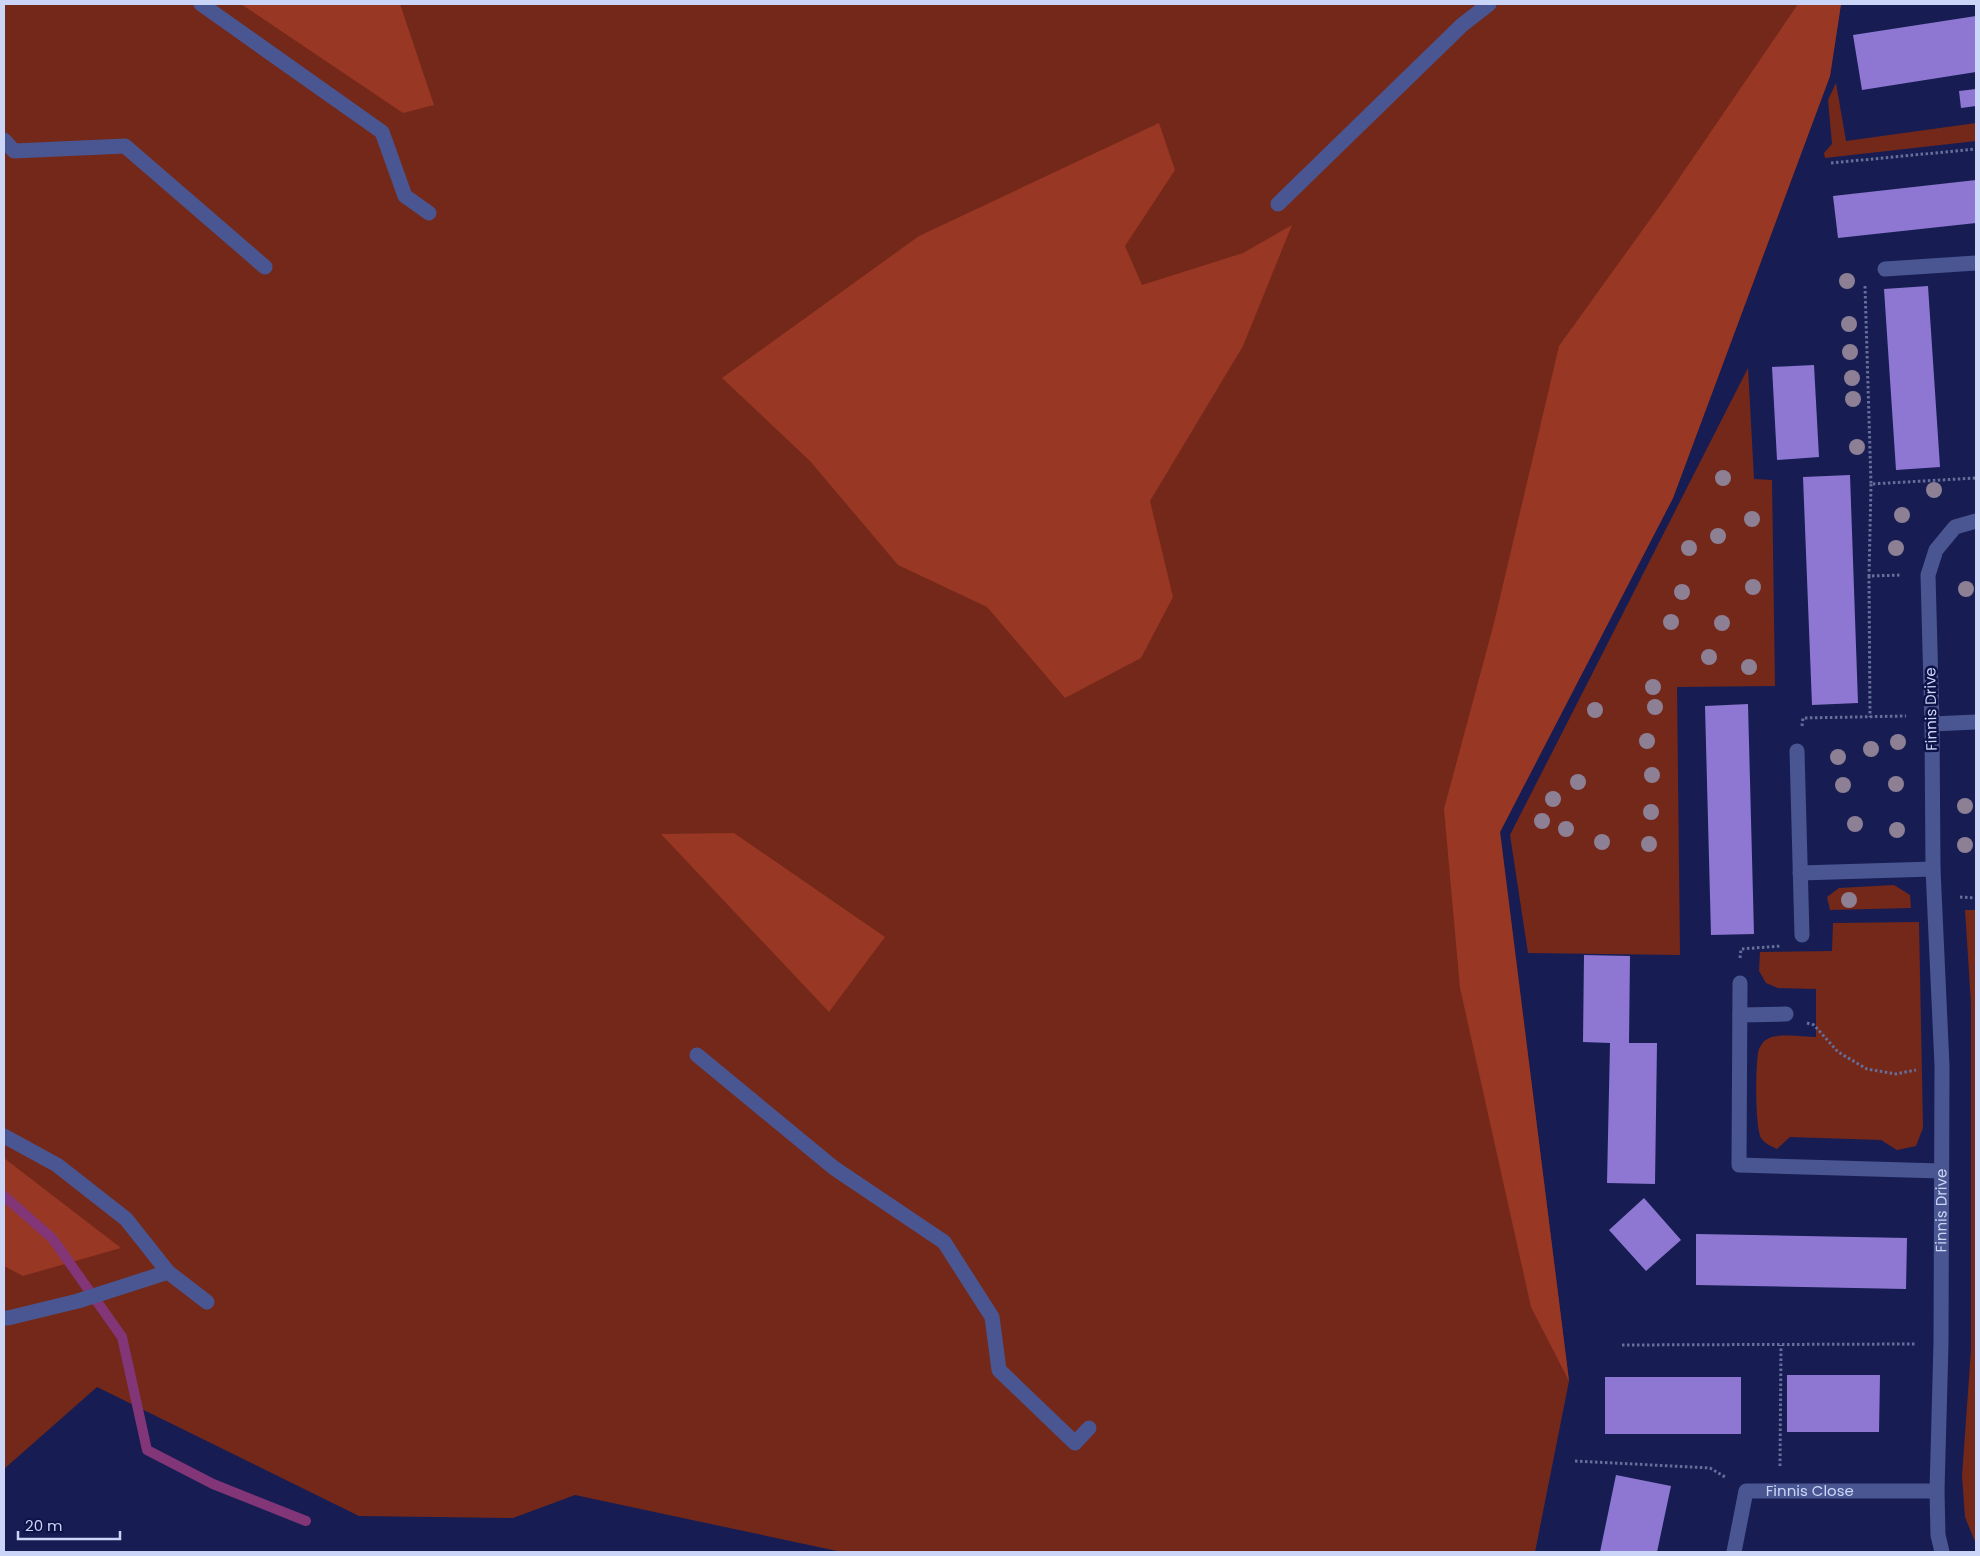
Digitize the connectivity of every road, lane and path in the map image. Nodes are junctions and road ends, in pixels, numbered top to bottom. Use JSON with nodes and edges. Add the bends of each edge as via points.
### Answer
{"nodes":[{"id":1,"x":201,"y":4,"type":"edge"},
{"id":2,"x":1489,"y":4,"type":"edge"},
{"id":3,"x":4,"y":140,"type":"edge"},
{"id":4,"x":1976,"y":149,"type":"edge"},
{"id":5,"x":1831,"y":163,"type":"dead end"},
{"id":6,"x":1278,"y":204,"type":"dead end"},
{"id":7,"x":429,"y":213,"type":"dead end"},
{"id":8,"x":265,"y":267,"type":"dead end"},
{"id":9,"x":1976,"y":268,"type":"edge"},
{"id":10,"x":1885,"y":269,"type":"joint"},
{"id":11,"x":1976,"y":478,"type":"edge"},
{"id":12,"x":1871,"y":484,"type":"junction"},
{"id":13,"x":1976,"y":521,"type":"edge"},
{"id":14,"x":1928,"y":575,"type":"junction"},
{"id":15,"x":1869,"y":576,"type":"junction"},
{"id":16,"x":1870,"y":717,"type":"junction"},
{"id":17,"x":1932,"y":720,"type":"junction"},
{"id":18,"x":1976,"y":722,"type":"edge"},
{"id":19,"x":1797,"y":751,"type":"joint"},
{"id":20,"x":1933,"y":869,"type":"junction"},
{"id":21,"x":1800,"y":873,"type":"junction"},
{"id":22,"x":1802,"y":935,"type":"joint"},
{"id":23,"x":1740,"y":983,"type":"joint"},
{"id":24,"x":1786,"y":1014,"type":"joint"},
{"id":25,"x":1740,"y":1015,"type":"junction"},
{"id":26,"x":697,"y":1055,"type":"dead end"},
{"id":27,"x":1942,"y":1066,"type":"junction"},
{"id":28,"x":4,"y":1136,"type":"edge"},
{"id":29,"x":1941,"y":1171,"type":"junction"},
{"id":30,"x":168,"y":1272,"type":"junction"},
{"id":31,"x":207,"y":1302,"type":"dead end"},
{"id":32,"x":4,"y":1318,"type":"edge"},
{"id":33,"x":1941,"y":1343,"type":"junction"},
{"id":34,"x":1622,"y":1345,"type":"dead end"},
{"id":35,"x":1781,"y":1345,"type":"junction"},
{"id":36,"x":1089,"y":1428,"type":"dead end"},
{"id":37,"x":1575,"y":1461,"type":"dead end"},
{"id":38,"x":1746,"y":1491,"type":"junction"},
{"id":39,"x":1937,"y":1491,"type":"junction"},
{"id":40,"x":1779,"y":1492,"type":"junction"},
{"id":41,"x":1734,"y":1552,"type":"edge"},
{"id":42,"x":1942,"y":1552,"type":"edge"}],
"edges":[{"from":1,"to":7,"type":"street","via":[[382,132],[404,196]]},
{"from":2,"to":6,"type":"street","via":[[1462,25]]},
{"from":3,"to":8,"type":"street","via":[[14,151],[125,146]]},
{"from":4,"to":5,"type":"path"},
{"from":9,"to":10,"type":"street"},
{"from":10,"to":12,"type":"path","via":[[1864,270]]},
{"from":11,"to":12,"type":"path"},
{"from":12,"to":15,"type":"path"},
{"from":13,"to":14,"type":"street","name":"Finnis Drive","via":[[1955,527],[1936,550]]},
{"from":14,"to":15,"type":"path"},
{"from":14,"to":17,"type":"street","name":"Finnis Drive"},
{"from":15,"to":16,"type":"path"},
{"from":16,"to":17,"type":"path"},
{"from":16,"to":19,"type":"path","via":[[1803,718]]},
{"from":17,"to":18,"type":"street"},
{"from":17,"to":20,"type":"street","name":"Finnis Drive"},
{"from":19,"to":21,"type":"street"},
{"from":20,"to":21,"type":"street"},
{"from":20,"to":27,"type":"street","name":"Finnis Drive"},
{"from":21,"to":22,"type":"street"},
{"from":22,"to":23,"type":"path","via":[[1784,946],[1740,949]]},
{"from":23,"to":25,"type":"street"},
{"from":24,"to":25,"type":"street"},
{"from":24,"to":27,"type":"path","via":[[1814,1025],[1838,1052],[1867,1069],[1896,1074]]},
{"from":25,"to":29,"type":"street","via":[[1739,1165]]},
{"from":26,"to":36,"type":"street","via":[[834,1168],[944,1242],[992,1318],[999,1370],[1075,1444]]},
{"from":27,"to":29,"type":"street","name":"Finnis Drive"},
{"from":28,"to":30,"type":"street","via":[[57,1165],[126,1219]]},
{"from":29,"to":33,"type":"street","name":"Finnis Drive"},
{"from":30,"to":31,"type":"street"},
{"from":30,"to":32,"type":"street","via":[[78,1302]]},
{"from":33,"to":35,"type":"path"},
{"from":33,"to":39,"type":"street","name":"Finnis Drive"},
{"from":34,"to":35,"type":"path"},
{"from":35,"to":40,"type":"path"},
{"from":37,"to":38,"type":"path","via":[[1710,1468]]},
{"from":38,"to":40,"type":"street","name":"Finnis Close"},
{"from":38,"to":41,"type":"street","name":"Finnis Close"},
{"from":39,"to":40,"type":"street","name":"Finnis Close"},
{"from":39,"to":42,"type":"street","name":"Finnis Drive","via":[[1938,1535]]}]}
